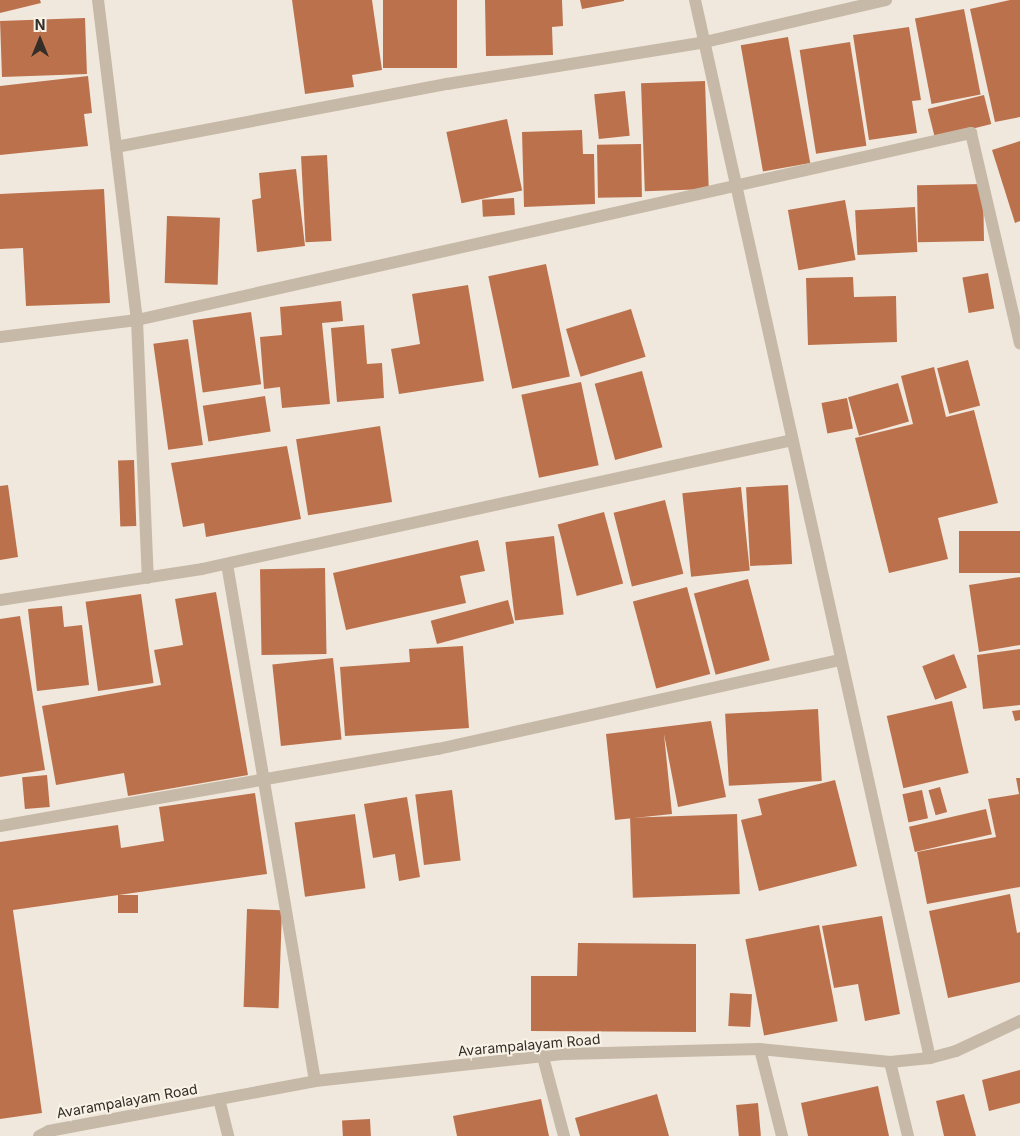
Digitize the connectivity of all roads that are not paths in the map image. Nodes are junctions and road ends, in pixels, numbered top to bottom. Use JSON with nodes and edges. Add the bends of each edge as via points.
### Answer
{"nodes":[{"id":1,"x":98,"y":0,"type":"edge"},
{"id":2,"x":695,"y":0,"type":"edge"},
{"id":3,"x":886,"y":0,"type":"edge"},
{"id":4,"x":831,"y":6,"type":"edge"},
{"id":5,"x":705,"y":42,"type":"junction"},
{"id":6,"x":116,"y":147,"type":"junction"},
{"id":7,"x":736,"y":188,"type":"junction"},
{"id":8,"x":137,"y":320,"type":"junction"},
{"id":9,"x":0,"y":337,"type":"edge"},
{"id":10,"x":1020,"y":343,"type":"edge"},
{"id":11,"x":792,"y":440,"type":"junction"},
{"id":12,"x":227,"y":564,"type":"junction"},
{"id":13,"x":148,"y":578,"type":"junction"},
{"id":14,"x":0,"y":600,"type":"edge"},
{"id":15,"x":840,"y":660,"type":"junction"},
{"id":16,"x":264,"y":783,"type":"junction"},
{"id":17,"x":0,"y":826,"type":"edge"},
{"id":18,"x":1020,"y":1021,"type":"edge"},
{"id":19,"x":760,"y":1049,"type":"junction"},
{"id":20,"x":544,"y":1057,"type":"junction"},
{"id":21,"x":930,"y":1058,"type":"junction"},
{"id":22,"x":890,"y":1062,"type":"junction"},
{"id":23,"x":315,"y":1081,"type":"junction"},
{"id":24,"x":218,"y":1099,"type":"junction"},
{"id":25,"x":38,"y":1136,"type":"edge"},
{"id":26,"x":228,"y":1136,"type":"edge"},
{"id":27,"x":564,"y":1136,"type":"edge"},
{"id":28,"x":782,"y":1136,"type":"edge"},
{"id":29,"x":908,"y":1136,"type":"edge"}],
"edges":[{"from":1,"to":6,"type":"street"},
{"from":2,"to":5,"type":"street"},
{"from":3,"to":4,"type":"street"},
{"from":4,"to":5,"type":"street"},
{"from":5,"to":6,"type":"street","via":[[447,84]]},
{"from":5,"to":7,"type":"street"},
{"from":6,"to":8,"type":"street"},
{"from":7,"to":8,"type":"street"},
{"from":7,"to":10,"type":"street","via":[[971,132]]},
{"from":7,"to":11,"type":"street"},
{"from":8,"to":9,"type":"street"},
{"from":8,"to":13,"type":"street"},
{"from":11,"to":12,"type":"street"},
{"from":11,"to":15,"type":"street"},
{"from":12,"to":13,"type":"street"},
{"from":12,"to":16,"type":"street"},
{"from":13,"to":14,"type":"street"},
{"from":15,"to":16,"type":"street","via":[[438,749]]},
{"from":15,"to":21,"type":"street"},
{"from":16,"to":17,"type":"street"},
{"from":16,"to":23,"type":"street"},
{"from":18,"to":21,"type":"street","name":"Avarampalayam Road","via":[[956,1051]]},
{"from":19,"to":20,"type":"street","name":"Avarampalayam Road"},
{"from":19,"to":22,"type":"street","name":"Avarampalayam Road"},
{"from":19,"to":28,"type":"street"},
{"from":20,"to":23,"type":"street","name":"Avarampalayam Road"},
{"from":20,"to":27,"type":"street"},
{"from":21,"to":22,"type":"street","name":"Avarampalayam Road"},
{"from":22,"to":29,"type":"street"},
{"from":23,"to":24,"type":"street","name":"Avarampalayam Road"},
{"from":24,"to":25,"type":"street","name":"Avarampalayam Road","via":[[49,1131]]},
{"from":24,"to":26,"type":"street"}]}
